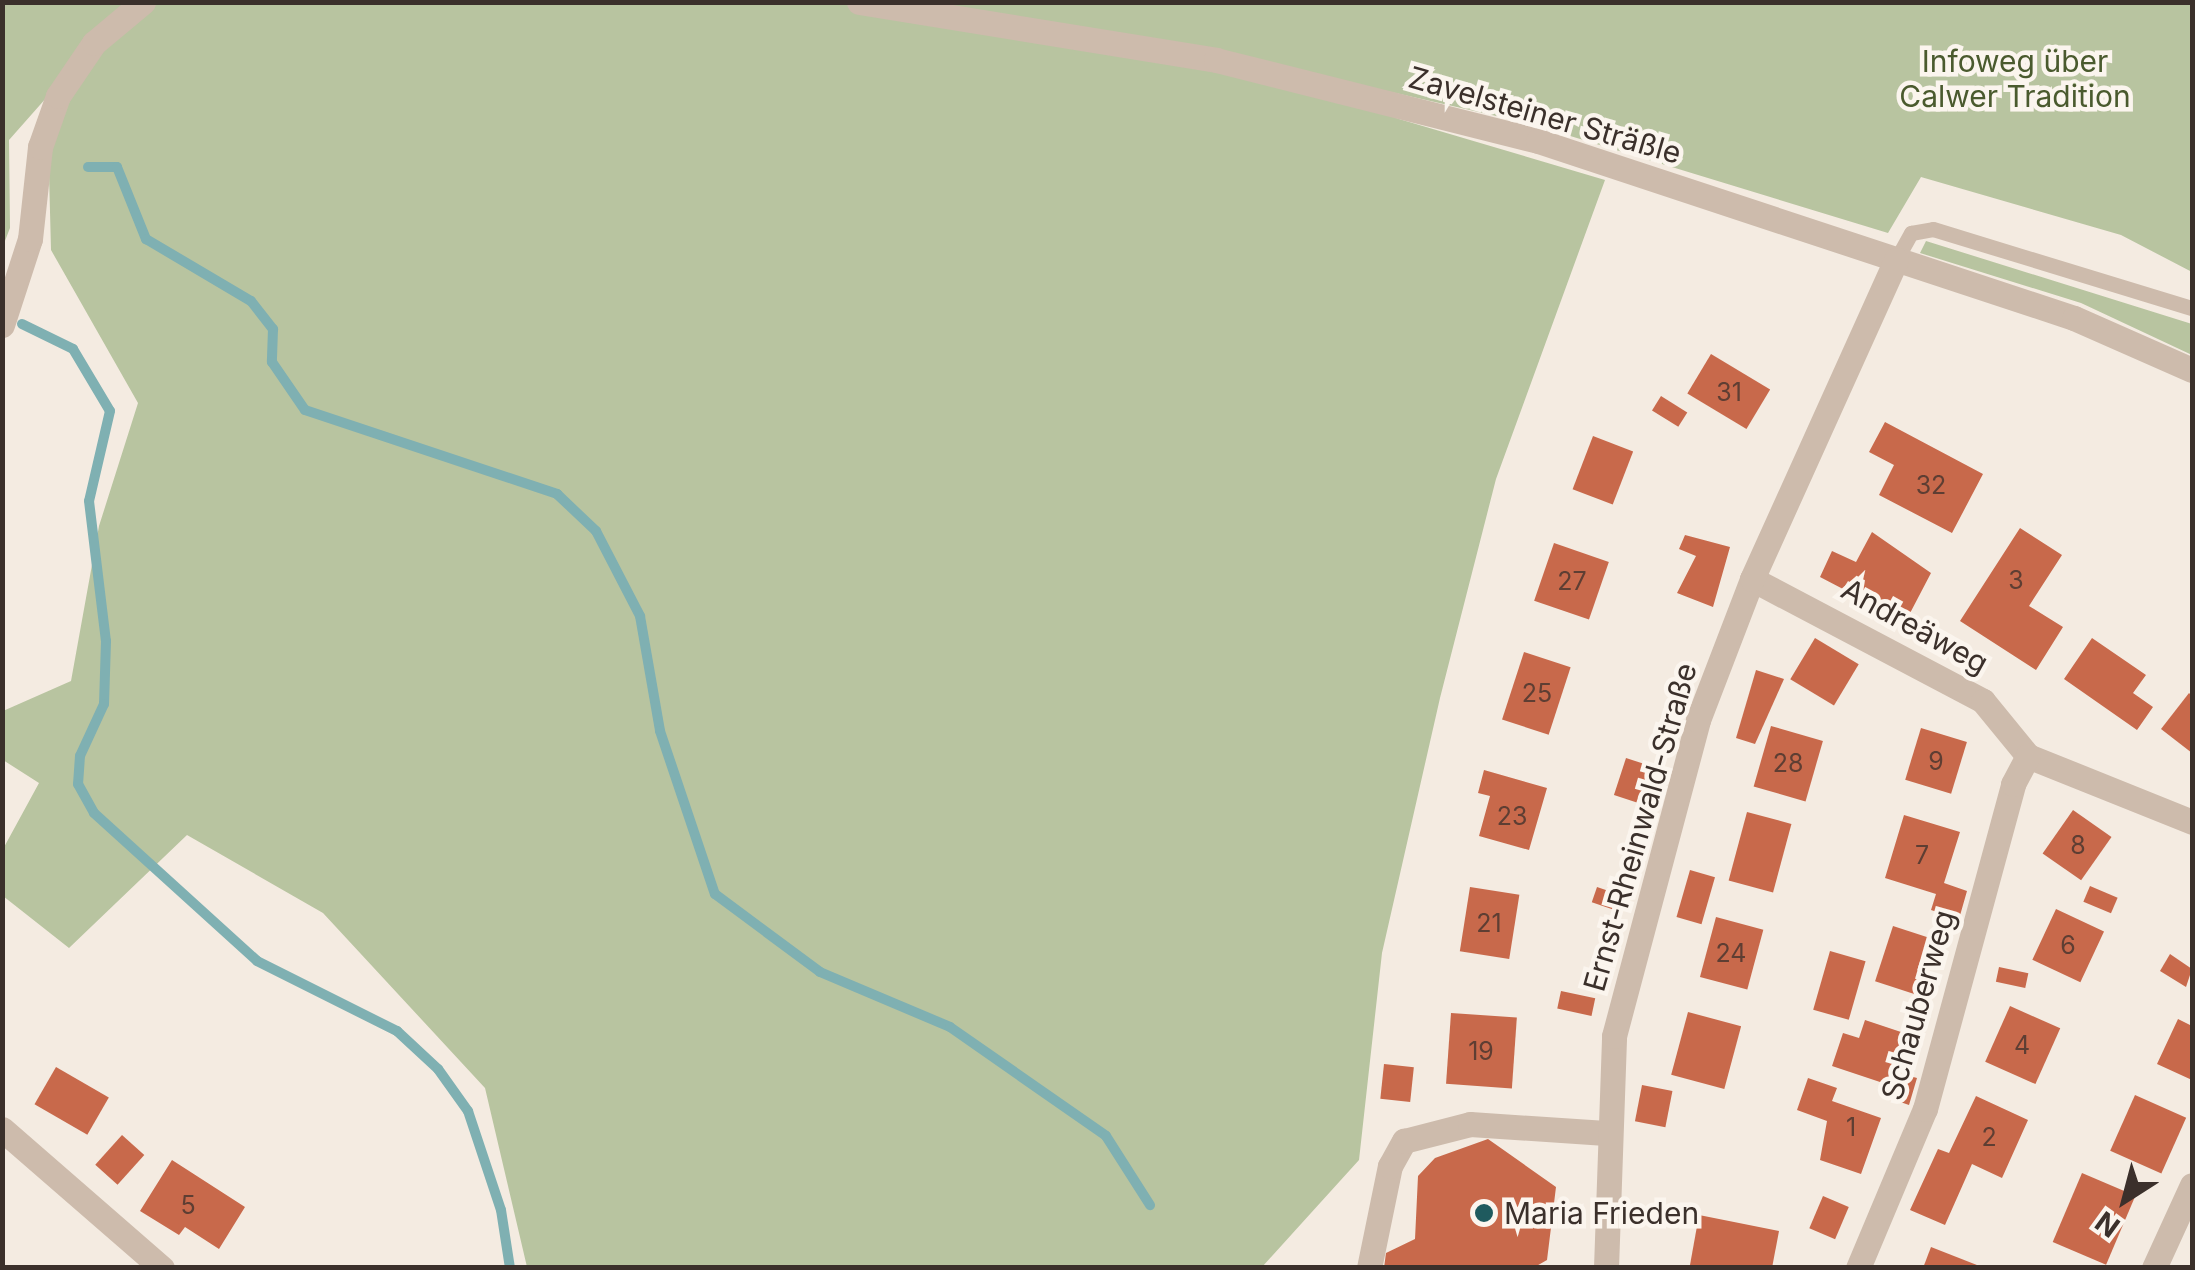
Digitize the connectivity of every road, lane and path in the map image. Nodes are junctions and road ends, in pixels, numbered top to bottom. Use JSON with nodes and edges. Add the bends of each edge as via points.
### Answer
{"nodes":[{"id":1,"x":143,"y":2,"type":"edge"},
{"id":2,"x":858,"y":2,"type":"edge"},
{"id":3,"x":1896,"y":260,"type":"junction"},
{"id":4,"x":2192,"y":308,"type":"edge"},
{"id":5,"x":2,"y":325,"type":"edge"},
{"id":6,"x":2192,"y":370,"type":"edge"},
{"id":7,"x":1752,"y":579,"type":"junction"},
{"id":8,"x":2028,"y":756,"type":"junction"},
{"id":9,"x":2192,"y":822,"type":"edge"},
{"id":10,"x":2,"y":1129,"type":"edge"},
{"id":11,"x":1606,"y":1133,"type":"junction"},
{"id":12,"x":2192,"y":1186,"type":"edge"},
{"id":13,"x":162,"y":1268,"type":"edge"},
{"id":14,"x":1369,"y":1268,"type":"edge"},
{"id":15,"x":1606,"y":1268,"type":"edge"},
{"id":16,"x":1858,"y":1268,"type":"edge"},
{"id":17,"x":2154,"y":1268,"type":"edge"}],
"edges":[{"from":1,"to":5,"type":"street","via":[[94,44],[58,96],[40,148],[30,239]]},
{"from":2,"to":3,"type":"street","name":"Zavelsteiner Sträßle","via":[[1216,60],[1538,141]]},
{"from":3,"to":4,"type":"lane","via":[[1911,234],[1933,228]]},
{"from":3,"to":6,"type":"street","name":"Zavelsteiner Sträßle","via":[[2074,318]]},
{"from":3,"to":7,"type":"street","name":"Ernst-Rheinwald-Straße"},
{"from":7,"to":8,"type":"street","name":"Andreäweg","via":[[1984,701]]},
{"from":7,"to":11,"type":"street","name":"Ernst-Rheinwald-Straße","via":[[1698,720],[1647,910],[1614,1036]]},
{"from":8,"to":9,"type":"street","name":"Andreäweg"},
{"from":8,"to":16,"type":"street","name":"Schauberweg","via":[[2013,784],[1925,1109]]},
{"from":10,"to":13,"type":"street"},
{"from":11,"to":14,"type":"street","via":[[1470,1124],[1404,1141],[1390,1166]]},
{"from":11,"to":15,"type":"street","name":"Ernst-Rheinwald-Straße"},
{"from":12,"to":17,"type":"street"}]}
